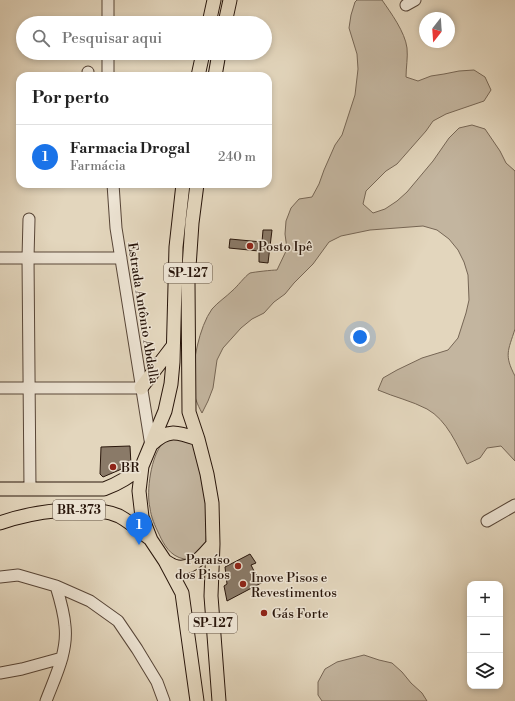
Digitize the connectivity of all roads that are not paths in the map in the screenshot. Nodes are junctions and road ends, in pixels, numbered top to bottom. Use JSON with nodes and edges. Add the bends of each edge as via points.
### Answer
{"nodes":[{"id":1,"x":108,"y":0,"type":"edge"},
{"id":2,"x":214,"y":0,"type":"edge"},
{"id":3,"x":230,"y":0,"type":"edge"},
{"id":4,"x":108,"y":16,"type":"edge"},
{"id":5,"x":211,"y":16,"type":"edge"},
{"id":6,"x":227,"y":16,"type":"edge"},
{"id":7,"x":108,"y":60,"type":"edge"},
{"id":8,"x":201,"y":60,"type":"edge"},
{"id":9,"x":218,"y":60,"type":"edge"},
{"id":10,"x":108,"y":72,"type":"edge"},
{"id":11,"x":199,"y":72,"type":"edge"},
{"id":12,"x":216,"y":72,"type":"edge"},
{"id":13,"x":113,"y":188,"type":"edge"},
{"id":14,"x":183,"y":188,"type":"edge"},
{"id":15,"x":196,"y":188,"type":"edge"},
{"id":16,"x":29,"y":219,"type":"dead end"},
{"id":17,"x":0,"y":258,"type":"edge"},
{"id":18,"x":28,"y":258,"type":"junction"},
{"id":19,"x":121,"y":258,"type":"junction"},
{"id":20,"x":173,"y":346,"type":"junction"},
{"id":21,"x":0,"y":388,"type":"edge"},
{"id":22,"x":29,"y":388,"type":"junction"},
{"id":23,"x":141,"y":388,"type":"junction"},
{"id":24,"x":198,"y":439,"type":"junction"},
{"id":25,"x":151,"y":445,"type":"junction"},
{"id":26,"x":142,"y":466,"type":"junction"},
{"id":27,"x":0,"y":489,"type":"edge"},
{"id":28,"x":30,"y":489,"type":"junction"},
{"id":29,"x":515,"y":505,"type":"edge"},
{"id":30,"x":487,"y":521,"type":"dead end"},
{"id":31,"x":0,"y":523,"type":"edge"},
{"id":32,"x":151,"y":540,"type":"junction"},
{"id":33,"x":213,"y":544,"type":"junction"},
{"id":34,"x":165,"y":561,"type":"junction"},
{"id":35,"x":0,"y":577,"type":"edge"},
{"id":36,"x":56,"y":586,"type":"junction"},
{"id":37,"x":62,"y":658,"type":"junction"},
{"id":38,"x":0,"y":673,"type":"edge"},
{"id":39,"x":46,"y":701,"type":"edge"},
{"id":40,"x":164,"y":701,"type":"edge"},
{"id":41,"x":197,"y":701,"type":"edge"},
{"id":42,"x":219,"y":701,"type":"edge"}],
"edges":[{"from":1,"to":4,"type":"street"},
{"from":2,"to":5,"type":"main road"},
{"from":3,"to":6,"type":"main road"},
{"from":7,"to":10,"type":"street"},
{"from":8,"to":11,"type":"main road"},
{"from":9,"to":12,"type":"main road"},
{"from":13,"to":19,"type":"street","name":"Estrada Antônio Abdalla"},
{"from":14,"to":20,"type":"main road","number":"SP-127","via":[[176,248]]},
{"from":15,"to":24,"type":"main road","number":"SP-127","via":[[188,282],[189,412]]},
{"from":16,"to":18,"type":"street"},
{"from":17,"to":18,"type":"street"},
{"from":18,"to":19,"type":"street"},
{"from":18,"to":22,"type":"street"},
{"from":19,"to":23,"type":"street","name":"Estrada Antônio Abdalla"},
{"from":20,"to":23,"type":"main road"},
{"from":20,"to":25,"type":"main road","number":"SP-127","via":[[170,391]]},
{"from":21,"to":22,"type":"street"},
{"from":22,"to":23,"type":"street"},
{"from":22,"to":28,"type":"street"},
{"from":23,"to":25,"type":"street","name":"Estrada Antônio Abdalla"},
{"from":24,"to":25,"type":"main road","via":[[175,432],[159,437]]},
{"from":24,"to":33,"type":"main road","number":"SP-127","via":[[212,503]]},
{"from":25,"to":26,"type":"main road","number":"SP-127"},
{"from":26,"to":28,"type":"main road","number":"BR-373","via":[[130,477],[104,489]]},
{"from":26,"to":32,"type":"main road","number":"SP-127","via":[[139,491],[142,517]]},
{"from":27,"to":28,"type":"main road","number":"BR-373"},
{"from":29,"to":30,"type":"street"},
{"from":31,"to":32,"type":"main road","number":"BR-373","via":[[44,512],[101,511],[133,524]]},
{"from":32,"to":34,"type":"main road","number":"SP-127"},
{"from":33,"to":34,"type":"main road","via":[[195,563],[184,567],[174,566]]},
{"from":33,"to":42,"type":"main road","number":"SP-127","via":[[211,596]]},
{"from":34,"to":41,"type":"main road","number":"SP-127","via":[[182,593]]},
{"from":35,"to":36,"type":"street","via":[[18,576]]},
{"from":36,"to":37,"type":"street","via":[[65,626]]},
{"from":36,"to":40,"type":"street","via":[[90,601],[118,620],[157,682]]},
{"from":37,"to":38,"type":"street"},
{"from":37,"to":39,"type":"street"}]}
